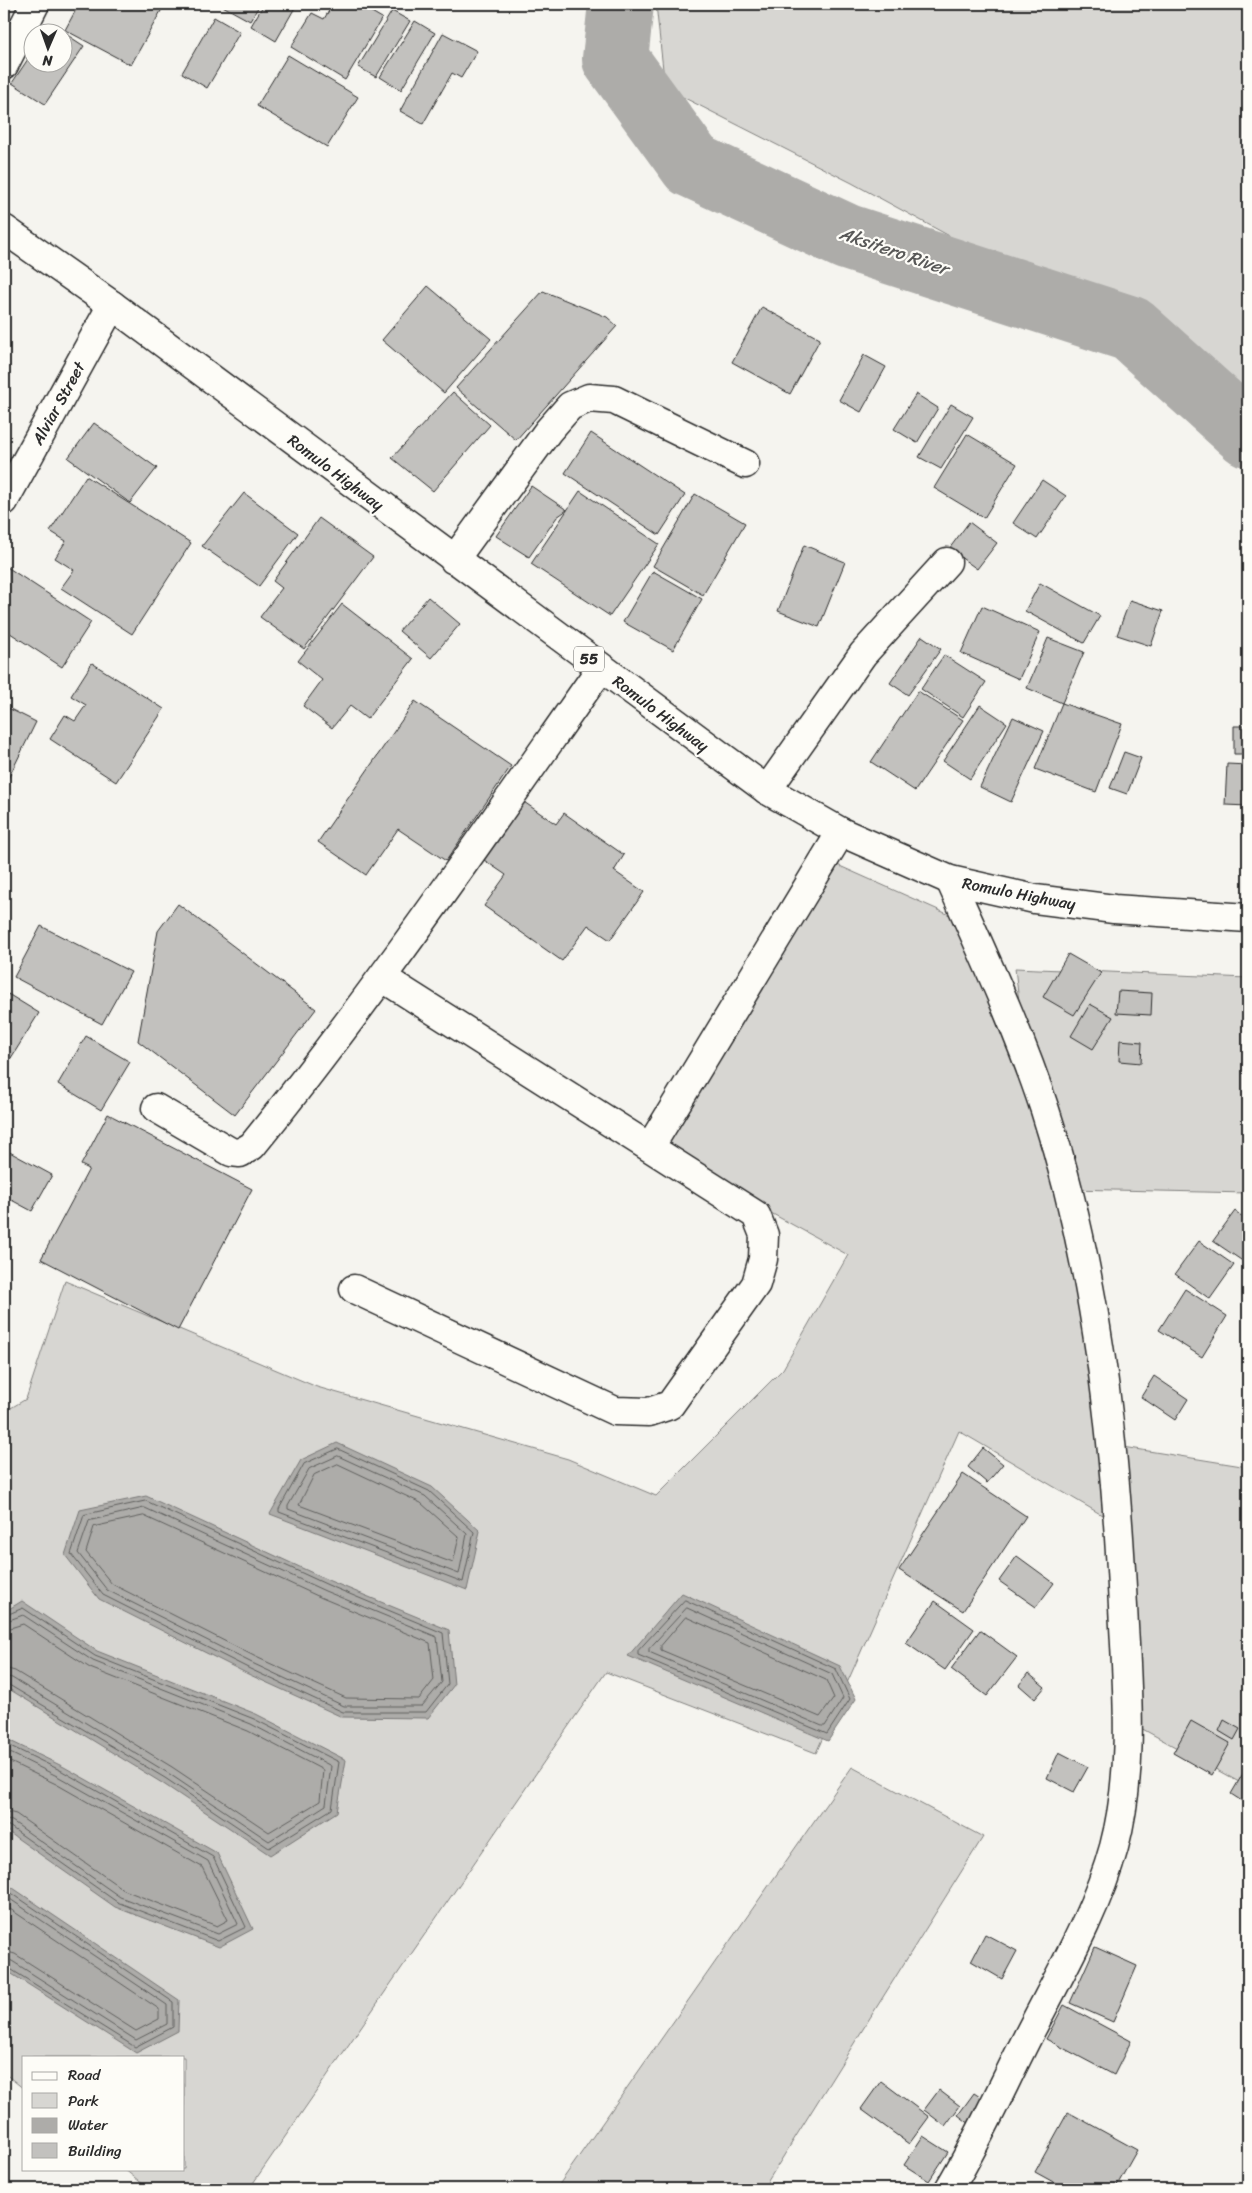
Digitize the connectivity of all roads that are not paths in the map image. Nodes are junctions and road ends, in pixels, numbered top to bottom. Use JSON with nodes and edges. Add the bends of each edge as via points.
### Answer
{"nodes":[{"id":1,"x":35,"y":4,"type":"edge"},
{"id":2,"x":4,"y":65,"type":"edge"},
{"id":3,"x":4,"y":229,"type":"edge"},
{"id":4,"x":112,"y":305,"type":"junction"},
{"id":5,"x":745,"y":464,"type":"dead end"},
{"id":6,"x":4,"y":501,"type":"edge"},
{"id":7,"x":454,"y":560,"type":"junction"},
{"id":8,"x":947,"y":562,"type":"dead end"},
{"id":9,"x":601,"y":668,"type":"junction"},
{"id":10,"x":766,"y":790,"type":"junction"},
{"id":11,"x":841,"y":832,"type":"junction"},
{"id":12,"x":950,"y":880,"type":"junction"},
{"id":13,"x":1248,"y":918,"type":"edge"},
{"id":14,"x":383,"y":978,"type":"junction"},
{"id":15,"x":156,"y":1108,"type":"dead end"},
{"id":16,"x":650,"y":1147,"type":"junction"},
{"id":17,"x":354,"y":1289,"type":"dead end"},
{"id":18,"x":949,"y":2189,"type":"edge"}],
"edges":[{"from":1,"to":2,"type":"main road"},
{"from":3,"to":4,"type":"main road","name":"Romulo Highway","number":"55"},
{"from":4,"to":6,"type":"main road","name":"Alviar Street"},
{"from":4,"to":7,"type":"main road","name":"Romulo Highway","number":"55"},
{"from":5,"to":7,"type":"main road","via":[[614,400],[589,398],[570,406],[548,431]]},
{"from":7,"to":9,"type":"main road","name":"Romulo Highway","number":"55"},
{"from":8,"to":10,"type":"main road","via":[[863,654]]},
{"from":9,"to":10,"type":"main road","name":"Romulo Highway","number":"55"},
{"from":9,"to":14,"type":"main road"},
{"from":10,"to":11,"type":"main road","name":"Romulo Highway","number":"55"},
{"from":11,"to":12,"type":"main road","name":"Romulo Highway","number":"55"},
{"from":11,"to":16,"type":"main road"},
{"from":12,"to":13,"type":"main road","name":"Romulo Highway","number":"55","via":[[1035,899],[1114,909]]},
{"from":12,"to":18,"type":"main road","via":[[1011,1016],[1045,1110],[1068,1189],[1104,1368],[1119,1525],[1129,1749],[1125,1798],[1102,1886]]},
{"from":14,"to":15,"type":"main road","via":[[252,1146],[240,1153],[231,1152]]},
{"from":14,"to":16,"type":"main road"},
{"from":16,"to":17,"type":"main road","via":[[756,1215],[764,1236],[763,1259],[756,1284],[670,1405],[649,1412],[615,1411]]}]}
